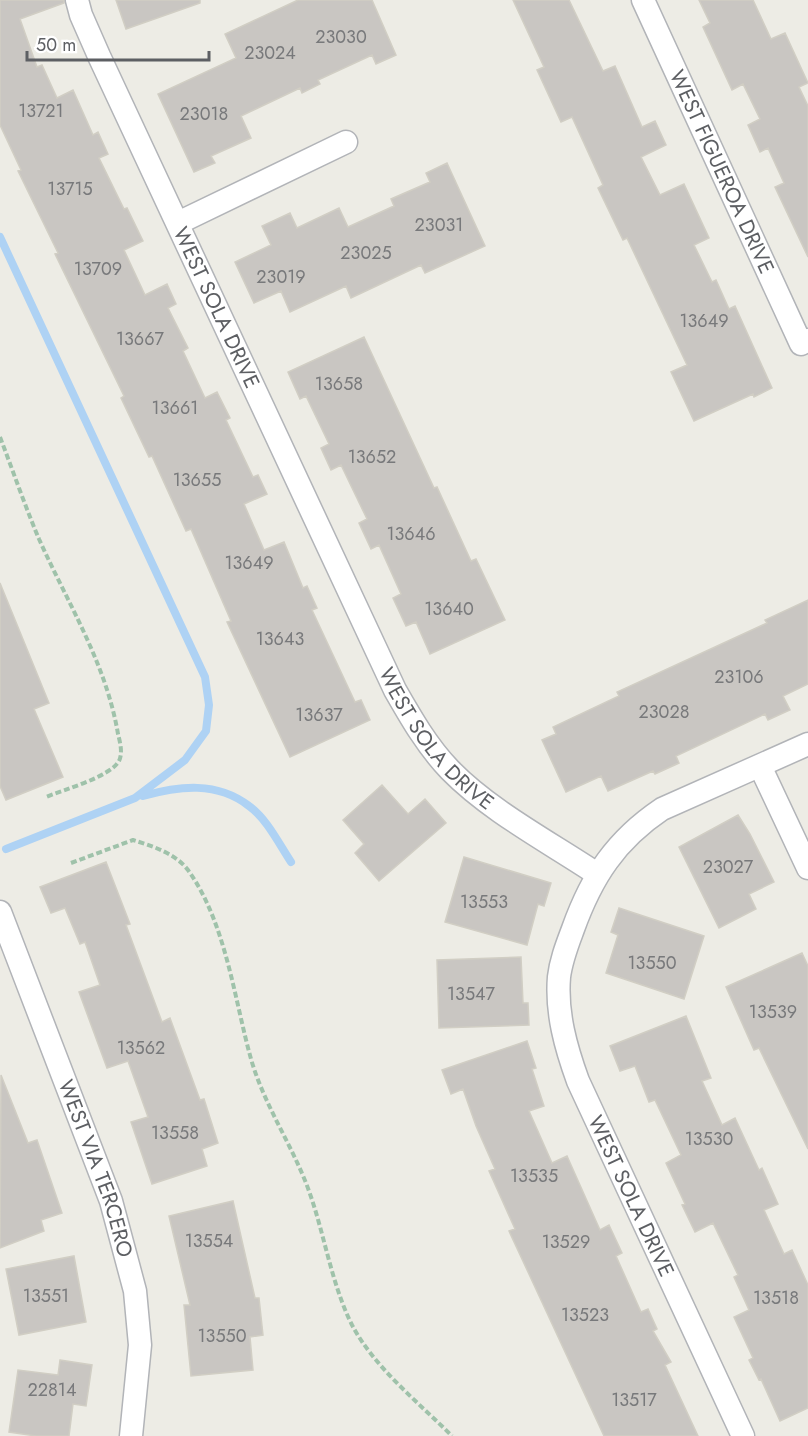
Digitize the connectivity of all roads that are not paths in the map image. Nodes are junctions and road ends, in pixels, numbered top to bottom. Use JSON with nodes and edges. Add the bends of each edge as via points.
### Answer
{"nodes":[{"id":1,"x":76,"y":0,"type":"edge"},
{"id":2,"x":643,"y":0,"type":"edge"},
{"id":3,"x":345,"y":142,"type":"dead end"},
{"id":4,"x":178,"y":223,"type":"junction"},
{"id":5,"x":804,"y":342,"type":"edge"},
{"id":6,"x":808,"y":744,"type":"edge"},
{"id":7,"x":760,"y":766,"type":"junction"},
{"id":8,"x":808,"y":868,"type":"edge"},
{"id":9,"x":597,"y":874,"type":"junction"},
{"id":10,"x":0,"y":912,"type":"edge"},
{"id":11,"x":131,"y":1436,"type":"edge"},
{"id":12,"x":743,"y":1436,"type":"edge"}],
"edges":[{"from":1,"to":4,"type":"street","name":"WEST SOLA DRIVE"},
{"from":2,"to":5,"type":"street","name":"WEST FIGUEROA DRIVE"},
{"from":3,"to":4,"type":"street"},
{"from":4,"to":9,"type":"street","name":"WEST SOLA DRIVE","via":[[395,690],[422,737],[449,770],[474,792]]},
{"from":6,"to":7,"type":"street"},
{"from":7,"to":8,"type":"street"},
{"from":7,"to":9,"type":"street","via":[[662,809],[623,841]]},
{"from":9,"to":12,"type":"street","name":"WEST SOLA DRIVE","via":[[563,957],[559,979],[566,1047],[578,1081]]},
{"from":10,"to":11,"type":"street","name":"WEST VIA TERCERO","via":[[111,1201],[135,1291],[140,1345]]}]}
